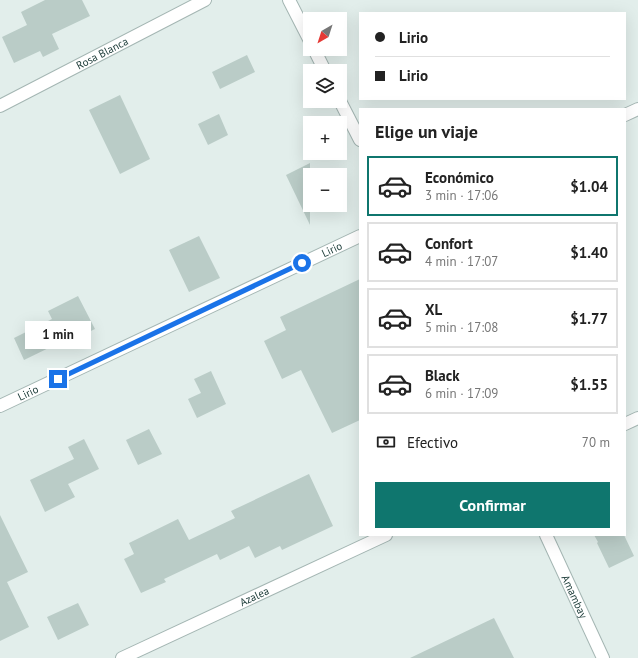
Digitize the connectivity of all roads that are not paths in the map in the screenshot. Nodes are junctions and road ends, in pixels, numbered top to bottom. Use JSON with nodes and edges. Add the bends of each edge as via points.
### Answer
{"nodes":[{"id":1,"x":205,"y":0,"type":"edge"},
{"id":2,"x":289,"y":0,"type":"edge"},
{"id":3,"x":303,"y":27,"type":"edge"},
{"id":4,"x":0,"y":106,"type":"edge"},
{"id":5,"x":344,"y":108,"type":"edge"},
{"id":6,"x":638,"y":109,"type":"edge"},
{"id":7,"x":626,"y":115,"type":"edge"},
{"id":8,"x":359,"y":138,"type":"edge"},
{"id":9,"x":359,"y":236,"type":"edge"},
{"id":10,"x":0,"y":406,"type":"edge"},
{"id":11,"x":638,"y":418,"type":"edge"},
{"id":12,"x":626,"y":424,"type":"edge"},
{"id":13,"x":384,"y":536,"type":"edge"},
{"id":14,"x":546,"y":536,"type":"edge"},
{"id":15,"x":122,"y":658,"type":"edge"},
{"id":16,"x":603,"y":658,"type":"edge"}],
"edges":[{"from":1,"to":4,"type":"street","name":"Rosa Blanca"},
{"from":2,"to":3,"type":"street"},
{"from":5,"to":8,"type":"street"},
{"from":6,"to":7,"type":"street"},
{"from":9,"to":10,"type":"street","name":"Lirio"},
{"from":11,"to":12,"type":"street"},
{"from":13,"to":15,"type":"street","name":"Azalea"},
{"from":14,"to":16,"type":"street","name":"Amambay"}]}
